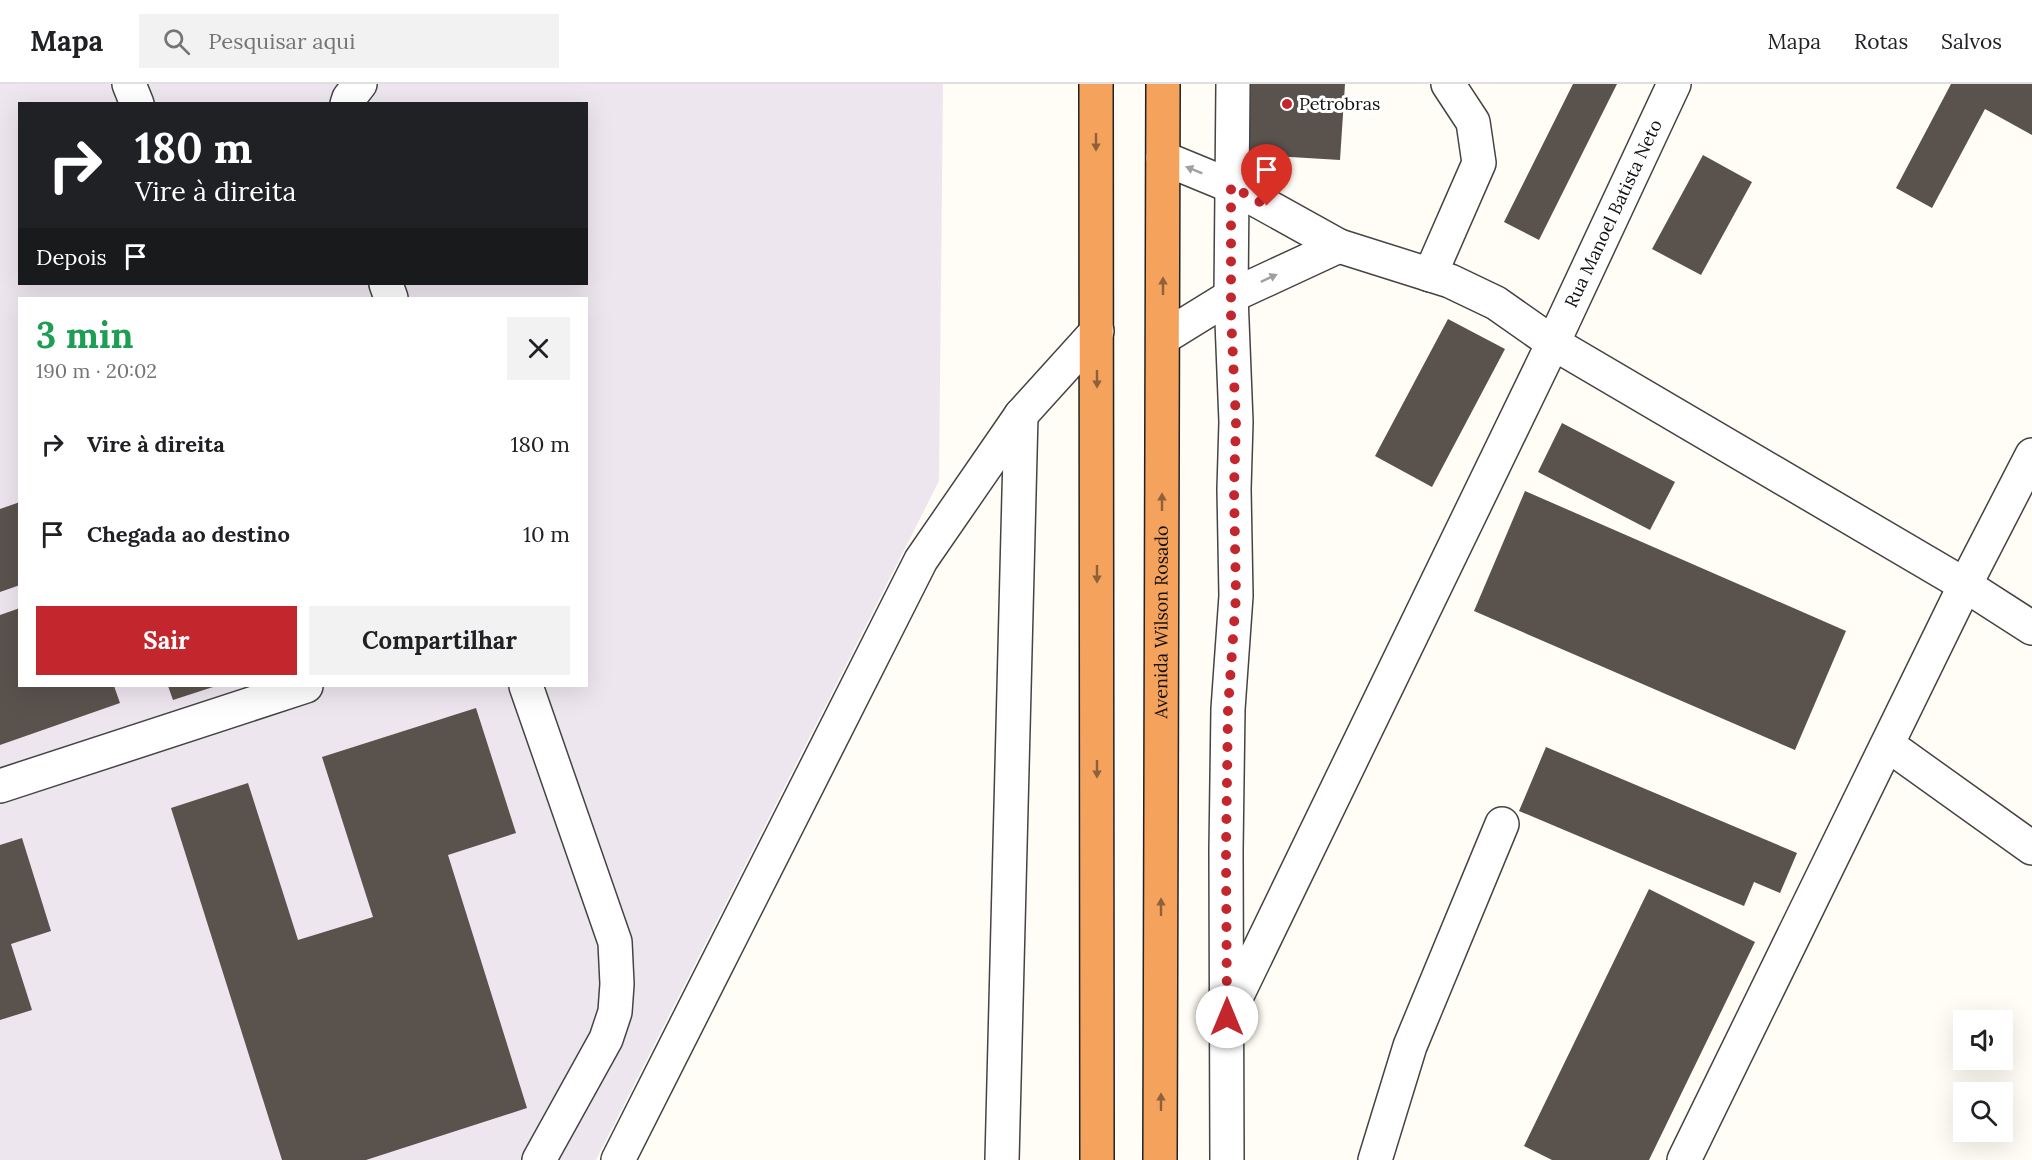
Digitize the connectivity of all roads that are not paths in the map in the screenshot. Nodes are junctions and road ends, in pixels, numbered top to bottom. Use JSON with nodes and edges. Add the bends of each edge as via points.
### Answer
{"nodes":[{"id":1,"x":129,"y":84,"type":"edge"},
{"id":2,"x":360,"y":84,"type":"edge"},
{"id":3,"x":1096,"y":84,"type":"edge"},
{"id":4,"x":1163,"y":84,"type":"edge"},
{"id":5,"x":1233,"y":84,"type":"edge"},
{"id":6,"x":1448,"y":84,"type":"edge"},
{"id":7,"x":1674,"y":84,"type":"edge"},
{"id":8,"x":136,"y":102,"type":"edge"},
{"id":9,"x":348,"y":102,"type":"edge"},
{"id":10,"x":1163,"y":158,"type":"junction"},
{"id":11,"x":1231,"y":186,"type":"junction"},
{"id":12,"x":1339,"y":246,"type":"junction"},
{"id":13,"x":1430,"y":275,"type":"junction"},
{"id":14,"x":1231,"y":296,"type":"junction"},
{"id":15,"x":1097,"y":331,"type":"junction"},
{"id":16,"x":1163,"y":338,"type":"junction"},
{"id":17,"x":1552,"y":343,"type":"junction"},
{"id":18,"x":1021,"y":415,"type":"junction"},
{"id":19,"x":2032,"y":456,"type":"edge"},
{"id":20,"x":1965,"y":585,"type":"junction"},
{"id":21,"x":2032,"y":628,"type":"edge"},
{"id":22,"x":303,"y":687,"type":"edge"},
{"id":23,"x":526,"y":687,"type":"edge"},
{"id":24,"x":1888,"y":745,"type":"junction"},
{"id":25,"x":0,"y":786,"type":"edge"},
{"id":26,"x":1502,"y":824,"type":"dead end"},
{"id":27,"x":2032,"y":848,"type":"edge"},
{"id":28,"x":1227,"y":1017,"type":"junction"},
{"id":29,"x":539,"y":1160,"type":"edge"},
{"id":30,"x":618,"y":1160,"type":"edge"},
{"id":31,"x":1002,"y":1160,"type":"edge"},
{"id":32,"x":1097,"y":1160,"type":"edge"},
{"id":33,"x":1160,"y":1160,"type":"edge"},
{"id":34,"x":1227,"y":1160,"type":"edge"},
{"id":35,"x":1375,"y":1160,"type":"edge"},
{"id":36,"x":1684,"y":1160,"type":"edge"}],
"edges":[{"from":1,"to":8,"type":"street"},
{"from":2,"to":9,"type":"street"},
{"from":3,"to":15,"type":"highway","one_way":true},
{"from":4,"to":10,"type":"highway","name":"Avenida Wilson Rosado"},
{"from":5,"to":11,"type":"street"},
{"from":6,"to":13,"type":"street","via":[[1473,122],[1479,163]]},
{"from":7,"to":17,"type":"street","name":"Rua Manoel Batista Neto"},
{"from":11,"to":10,"type":"street","one_way":true},
{"from":16,"to":10,"type":"highway","name":"Avenida Wilson Rosado","one_way":true},
{"from":11,"to":12,"type":"street"},
{"from":11,"to":14,"type":"street"},
{"from":12,"to":13,"type":"street"},
{"from":14,"to":12,"type":"street","one_way":true},
{"from":13,"to":17,"type":"street","via":[[1496,303]]},
{"from":14,"to":16,"type":"street"},
{"from":14,"to":28,"type":"street","via":[[1236,596],[1228,709]]},
{"from":15,"to":18,"type":"street"},
{"from":15,"to":32,"type":"highway","one_way":true},
{"from":33,"to":16,"type":"highway","name":"Avenida Wilson Rosado","one_way":true},
{"from":17,"to":20,"type":"street"},
{"from":17,"to":28,"type":"street","name":"Rua Manoel Batista Neto"},
{"from":18,"to":30,"type":"street","via":[[921,560]]},
{"from":18,"to":31,"type":"street"},
{"from":19,"to":20,"type":"street"},
{"from":20,"to":21,"type":"street"},
{"from":20,"to":24,"type":"street"},
{"from":22,"to":25,"type":"street"},
{"from":23,"to":29,"type":"street","via":[[615,942],[617,963],[615,1012],[606,1039]]},
{"from":24,"to":27,"type":"street"},
{"from":24,"to":36,"type":"street"},
{"from":26,"to":35,"type":"street","via":[[1410,1046]]},
{"from":28,"to":34,"type":"street"}]}
